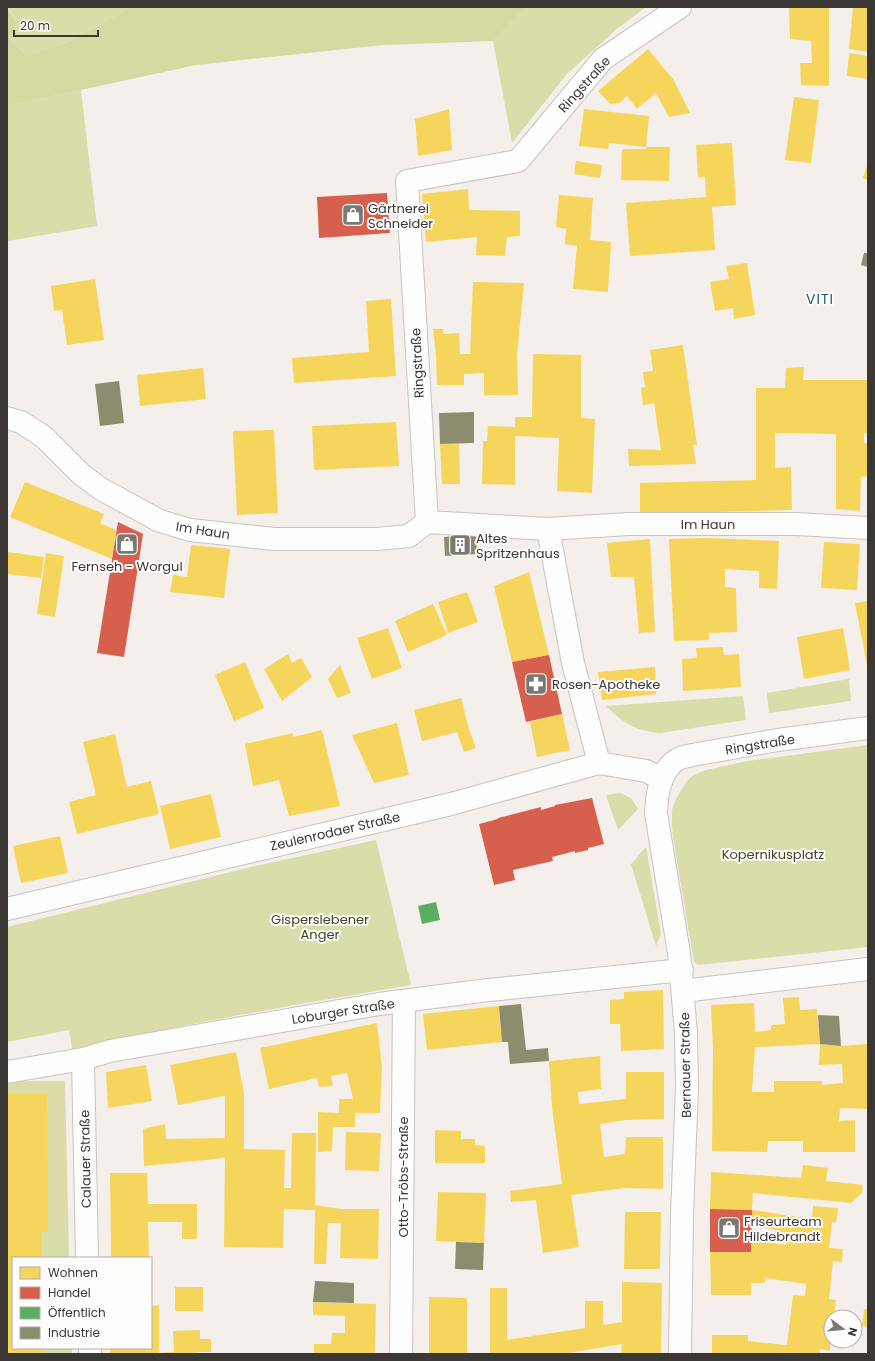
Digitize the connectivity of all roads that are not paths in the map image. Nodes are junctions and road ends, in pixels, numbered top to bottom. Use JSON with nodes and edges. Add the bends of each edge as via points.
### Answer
{"nodes":[{"id":1,"x":680,"y":7,"type":"edge"},
{"id":2,"x":7,"y":418,"type":"edge"},
{"id":3,"x":427,"y":522,"type":"junction"},
{"id":4,"x":868,"y":528,"type":"edge"},
{"id":5,"x":548,"y":529,"type":"junction"},
{"id":6,"x":868,"y":728,"type":"edge"},
{"id":7,"x":599,"y":763,"type":"junction"},
{"id":8,"x":662,"y":779,"type":"junction"},
{"id":9,"x":7,"y":909,"type":"edge"},
{"id":10,"x":868,"y":969,"type":"edge"},
{"id":11,"x":682,"y":980,"type":"junction"},
{"id":12,"x":404,"y":1001,"type":"junction"},
{"id":13,"x":83,"y":1059,"type":"junction"},
{"id":14,"x":7,"y":1072,"type":"edge"},
{"id":15,"x":87,"y":1257,"type":"edge"},
{"id":16,"x":401,"y":1354,"type":"edge"},
{"id":17,"x":680,"y":1354,"type":"edge"}],
"edges":[{"from":1,"to":3,"type":"street","name":"Ringstraße","via":[[603,59],[518,161],[407,181]]},
{"from":2,"to":3,"type":"street","name":"Im Haun","via":[[21,422],[44,437],[81,474],[101,489],[160,521],[190,530],[274,539],[377,539],[409,536]]},
{"from":3,"to":5,"type":"street"},
{"from":4,"to":5,"type":"street","name":"Im Haun","via":[[796,524],[628,524]]},
{"from":5,"to":7,"type":"street","via":[[573,663]]},
{"from":6,"to":8,"type":"street","name":"Ringstraße","via":[[692,755],[673,763]]},
{"from":7,"to":8,"type":"street","name":"Zeulenrodaer Straße","via":[[646,771]]},
{"from":7,"to":9,"type":"street","name":"Zeulenrodaer Straße","via":[[452,804]]},
{"from":8,"to":11,"type":"street","name":"Bernauer Straße","via":[[656,813]]},
{"from":10,"to":11,"type":"street"},
{"from":11,"to":12,"type":"street","name":"Loburger Straße","via":[[480,991]]},
{"from":11,"to":17,"type":"street","name":"Bernauer Straße","via":[[687,1088]]},
{"from":12,"to":13,"type":"street","name":"Loburger Straße","via":[[110,1051]]},
{"from":12,"to":16,"type":"street","name":"Otto-Tröbs-Straße"},
{"from":13,"to":14,"type":"street","name":"Loburger Straße"},
{"from":13,"to":15,"type":"street","name":"Calauer Straße"}]}
